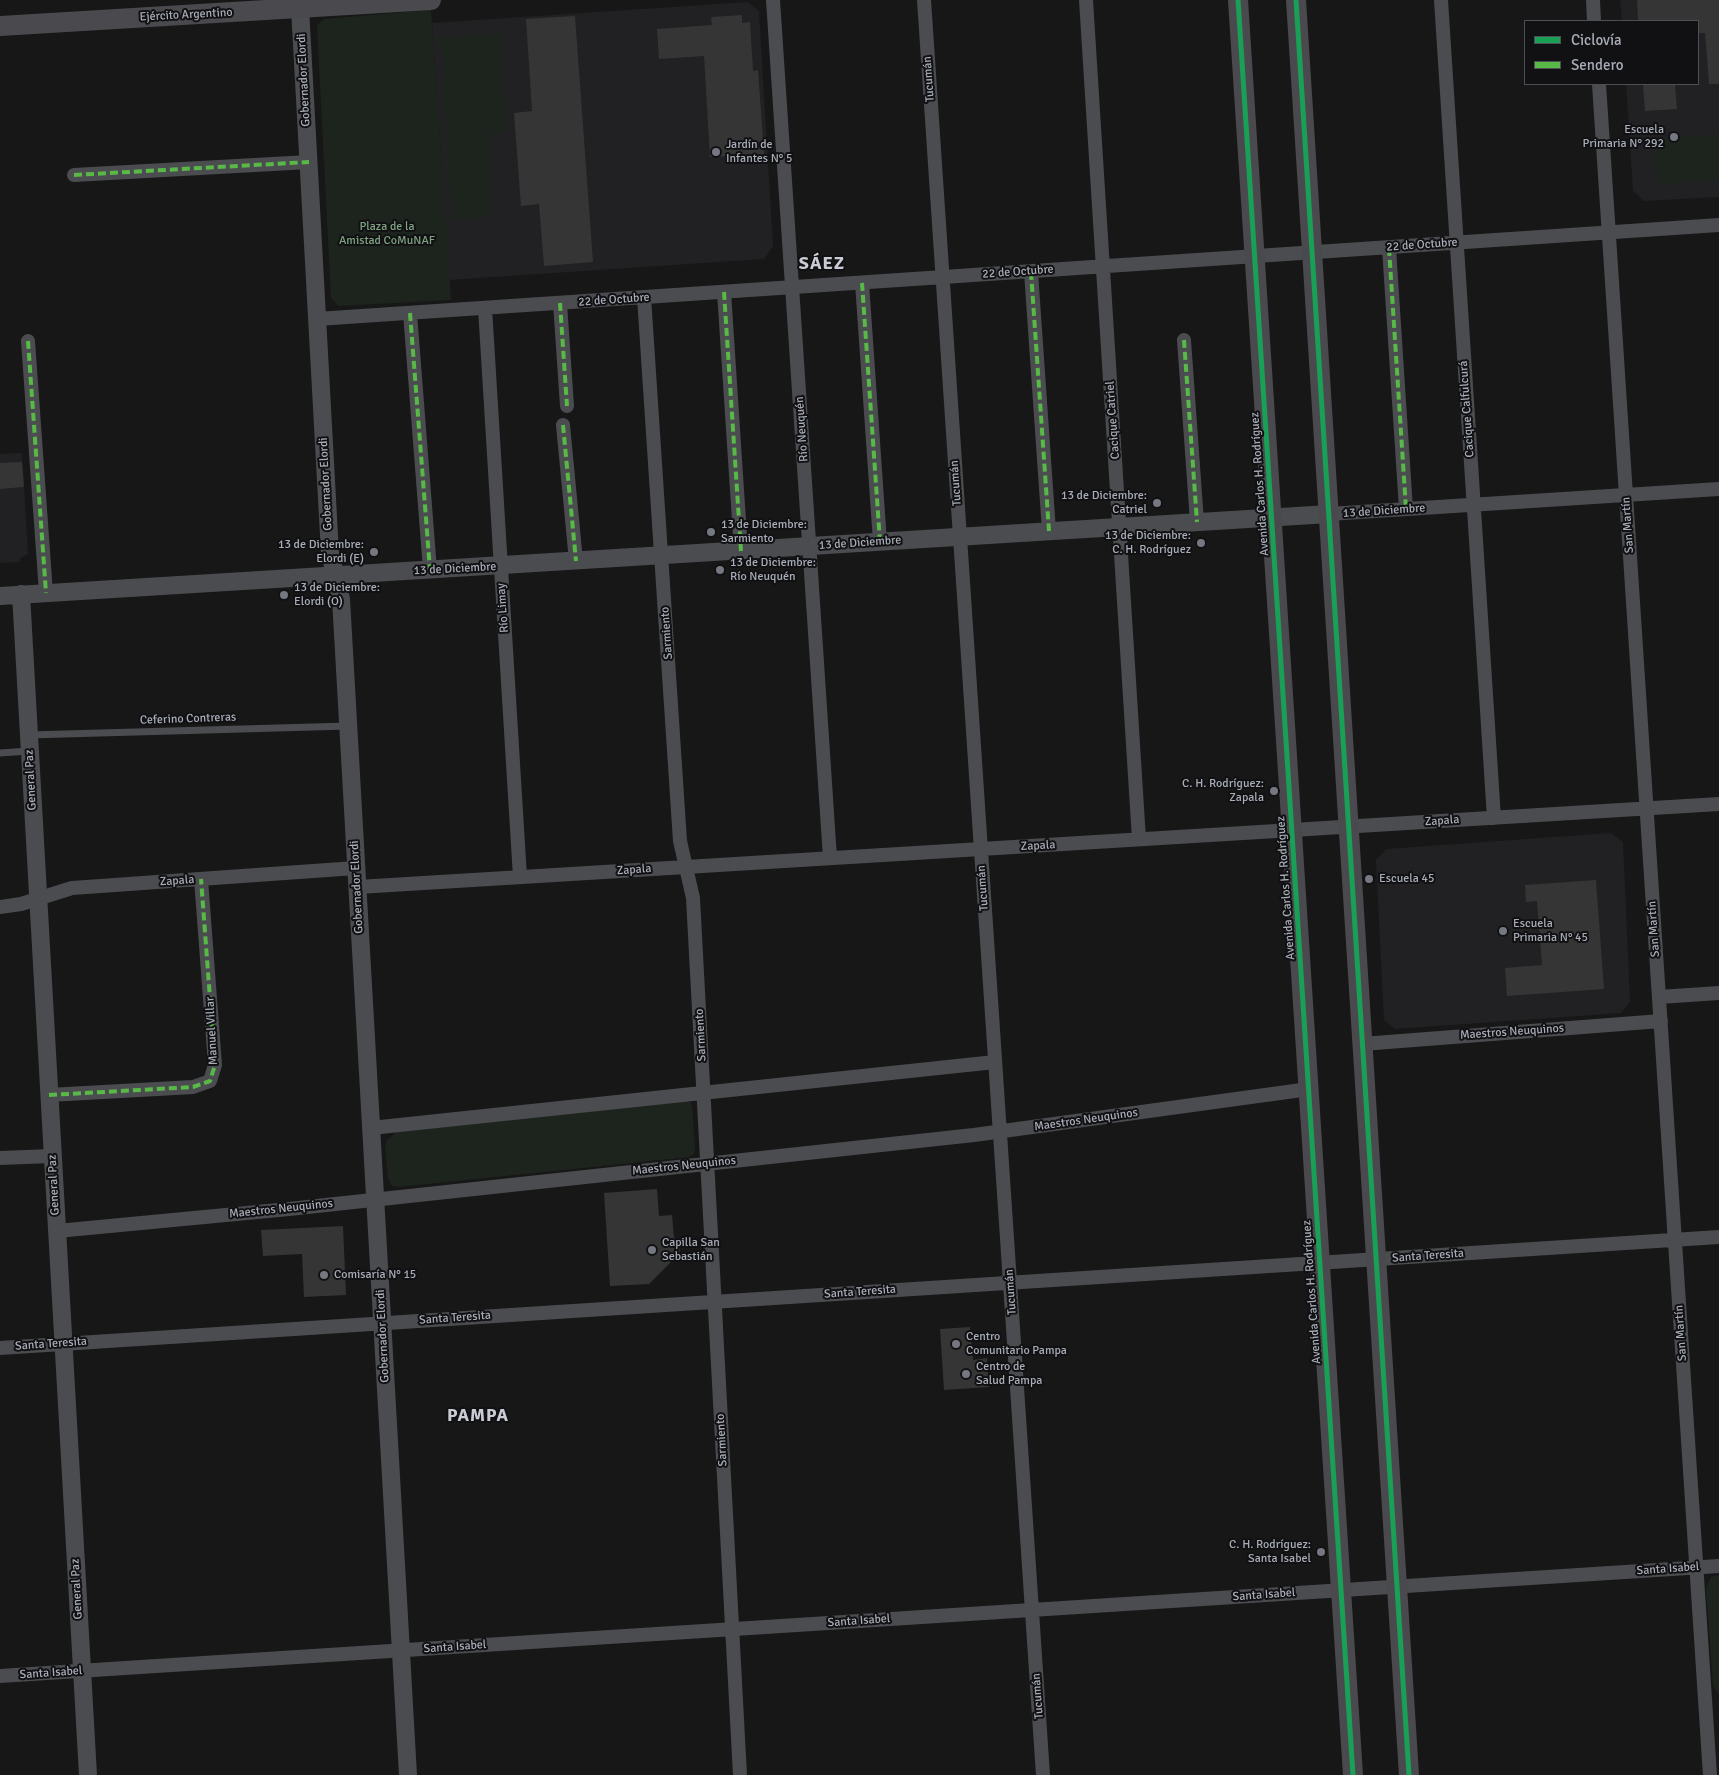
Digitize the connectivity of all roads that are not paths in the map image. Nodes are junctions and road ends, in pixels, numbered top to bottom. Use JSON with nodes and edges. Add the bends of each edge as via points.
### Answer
{"nodes":[{"id":1,"x":431,"y":0,"type":"edge"},
{"id":2,"x":773,"y":0,"type":"edge"},
{"id":3,"x":924,"y":0,"type":"edge"},
{"id":4,"x":1086,"y":0,"type":"edge"},
{"id":5,"x":1238,"y":0,"type":"edge"},
{"id":6,"x":1296,"y":0,"type":"edge"},
{"id":7,"x":1441,"y":0,"type":"edge"},
{"id":8,"x":1593,"y":0,"type":"edge"},
{"id":9,"x":300,"y":4,"type":"edge"},
{"id":10,"x":1594,"y":20,"type":"edge"},
{"id":11,"x":0,"y":26,"type":"edge"},
{"id":12,"x":1598,"y":85,"type":"edge"},
{"id":13,"x":308,"y":162,"type":"junction"},
{"id":14,"x":74,"y":175,"type":"dead end"},
{"id":15,"x":1719,"y":226,"type":"edge"},
{"id":16,"x":1608,"y":233,"type":"junction"},
{"id":17,"x":1457,"y":243,"type":"junction"},
{"id":18,"x":1389,"y":248,"type":"junction"},
{"id":19,"x":1312,"y":253,"type":"junction"},
{"id":20,"x":1255,"y":256,"type":"junction"},
{"id":21,"x":1103,"y":267,"type":"junction"},
{"id":22,"x":1031,"y":272,"type":"junction"},
{"id":23,"x":942,"y":278,"type":"junction"},
{"id":24,"x":862,"y":283,"type":"junction"},
{"id":25,"x":792,"y":288,"type":"junction"},
{"id":26,"x":724,"y":292,"type":"junction"},
{"id":27,"x":644,"y":298,"type":"junction"},
{"id":28,"x":560,"y":303,"type":"junction"},
{"id":29,"x":485,"y":308,"type":"junction"},
{"id":30,"x":410,"y":313,"type":"junction"},
{"id":31,"x":317,"y":320,"type":"junction"},
{"id":32,"x":1184,"y":340,"type":"dead end"},
{"id":33,"x":28,"y":341,"type":"dead end"},
{"id":34,"x":567,"y":406,"type":"dead end"},
{"id":35,"x":563,"y":425,"type":"dead end"},
{"id":36,"x":1719,"y":489,"type":"edge"},
{"id":37,"x":1626,"y":495,"type":"junction"},
{"id":38,"x":1474,"y":505,"type":"junction"},
{"id":39,"x":1406,"y":509,"type":"junction"},
{"id":40,"x":1329,"y":514,"type":"junction"},
{"id":41,"x":1272,"y":518,"type":"junction"},
{"id":42,"x":1197,"y":522,"type":"junction"},
{"id":43,"x":1119,"y":527,"type":"junction"},
{"id":44,"x":1049,"y":532,"type":"junction"},
{"id":45,"x":960,"y":537,"type":"junction"},
{"id":46,"x":880,"y":542,"type":"junction"},
{"id":47,"x":810,"y":546,"type":"junction"},
{"id":48,"x":741,"y":551,"type":"junction"},
{"id":49,"x":662,"y":556,"type":"junction"},
{"id":50,"x":576,"y":561,"type":"junction"},
{"id":51,"x":500,"y":566,"type":"junction"},
{"id":52,"x":430,"y":570,"type":"junction"},
{"id":53,"x":336,"y":576,"type":"junction"},
{"id":54,"x":46,"y":593,"type":"junction"},
{"id":55,"x":20,"y":594,"type":"junction"},
{"id":56,"x":0,"y":596,"type":"edge"},
{"id":57,"x":348,"y":726,"type":"junction"},
{"id":58,"x":29,"y":743,"type":"junction"},
{"id":59,"x":0,"y":753,"type":"edge"},
{"id":60,"x":1719,"y":804,"type":"edge"},
{"id":61,"x":1646,"y":808,"type":"junction"},
{"id":62,"x":1494,"y":818,"type":"junction"},
{"id":63,"x":1349,"y":827,"type":"junction"},
{"id":64,"x":1292,"y":830,"type":"junction"},
{"id":65,"x":1139,"y":840,"type":"junction"},
{"id":66,"x":981,"y":849,"type":"junction"},
{"id":67,"x":830,"y":858,"type":"junction"},
{"id":68,"x":686,"y":867,"type":"junction"},
{"id":69,"x":356,"y":868,"type":"junction"},
{"id":70,"x":520,"y":878,"type":"junction"},
{"id":71,"x":201,"y":879,"type":"junction"},
{"id":72,"x":358,"y":887,"type":"junction"},
{"id":73,"x":38,"y":898,"type":"junction"},
{"id":74,"x":0,"y":907,"type":"edge"},
{"id":75,"x":1719,"y":993,"type":"edge"},
{"id":76,"x":1659,"y":997,"type":"junction"},
{"id":77,"x":1661,"y":1021,"type":"junction"},
{"id":78,"x":1362,"y":1044,"type":"junction"},
{"id":79,"x":995,"y":1062,"type":"junction"},
{"id":80,"x":1309,"y":1090,"type":"junction"},
{"id":81,"x":704,"y":1093,"type":"junction"},
{"id":82,"x":49,"y":1095,"type":"junction"},
{"id":83,"x":371,"y":1128,"type":"junction"},
{"id":84,"x":1000,"y":1131,"type":"junction"},
{"id":85,"x":52,"y":1156,"type":"junction"},
{"id":86,"x":0,"y":1158,"type":"edge"},
{"id":87,"x":707,"y":1163,"type":"junction"},
{"id":88,"x":375,"y":1199,"type":"junction"},
{"id":89,"x":57,"y":1231,"type":"junction"},
{"id":90,"x":1719,"y":1237,"type":"edge"},
{"id":91,"x":1675,"y":1240,"type":"junction"},
{"id":92,"x":1376,"y":1259,"type":"junction"},
{"id":93,"x":1320,"y":1263,"type":"junction"},
{"id":94,"x":1010,"y":1283,"type":"junction"},
{"id":95,"x":715,"y":1302,"type":"junction"},
{"id":96,"x":382,"y":1323,"type":"junction"},
{"id":97,"x":63,"y":1344,"type":"junction"},
{"id":98,"x":0,"y":1348,"type":"edge"},
{"id":99,"x":1719,"y":1566,"type":"edge"},
{"id":100,"x":1697,"y":1567,"type":"junction"},
{"id":101,"x":1397,"y":1587,"type":"junction"},
{"id":102,"x":1341,"y":1590,"type":"junction"},
{"id":103,"x":1032,"y":1610,"type":"junction"},
{"id":104,"x":732,"y":1629,"type":"junction"},
{"id":105,"x":401,"y":1650,"type":"junction"},
{"id":106,"x":82,"y":1671,"type":"junction"},
{"id":107,"x":0,"y":1676,"type":"edge"},
{"id":108,"x":1713,"y":1708,"type":"edge"},
{"id":109,"x":88,"y":1775,"type":"edge"},
{"id":110,"x":408,"y":1775,"type":"edge"},
{"id":111,"x":740,"y":1775,"type":"edge"},
{"id":112,"x":1043,"y":1775,"type":"edge"},
{"id":113,"x":1353,"y":1775,"type":"edge"},
{"id":114,"x":1409,"y":1775,"type":"edge"},
{"id":115,"x":1710,"y":1775,"type":"edge"}],
"edges":[{"from":1,"to":9,"type":"main road","name":"Ejército Argentino"},
{"from":2,"to":25,"type":"street","name":"Río Neuquén"},
{"from":3,"to":23,"type":"street","name":"Tucumán"},
{"from":4,"to":21,"type":"street","name":"Cacique Catriel"},
{"from":5,"to":20,"type":"main road","name":"Avenida Carlos H. Rodríguez"},
{"from":6,"to":19,"type":"main road"},
{"from":7,"to":17,"type":"street","name":"Cacique Calfulcurá"},
{"from":8,"to":10,"type":"street"},
{"from":9,"to":11,"type":"main road","name":"Ejército Argentino"},
{"from":9,"to":13,"type":"street","name":"Gobernador Elordi"},
{"from":12,"to":16,"type":"street","name":"San Martín"},
{"from":13,"to":14,"type":"street"},
{"from":13,"to":31,"type":"street","name":"Gobernador Elordi"},
{"from":15,"to":16,"type":"street","name":"22 de Octubre"},
{"from":16,"to":17,"type":"street","name":"22 de Octubre"},
{"from":16,"to":37,"type":"street","name":"San Martín"},
{"from":17,"to":18,"type":"street","name":"22 de Octubre"},
{"from":17,"to":38,"type":"street","name":"Cacique Calfulcurá"},
{"from":18,"to":19,"type":"street","name":"22 de Octubre"},
{"from":18,"to":39,"type":"street"},
{"from":19,"to":20,"type":"street","name":"22 de Octubre"},
{"from":19,"to":40,"type":"main road"},
{"from":20,"to":21,"type":"street","name":"22 de Octubre"},
{"from":20,"to":41,"type":"main road","name":"Avenida Carlos H. Rodríguez"},
{"from":21,"to":22,"type":"street","name":"22 de Octubre"},
{"from":21,"to":43,"type":"street","name":"Cacique Catriel"},
{"from":22,"to":23,"type":"street","name":"22 de Octubre"},
{"from":22,"to":44,"type":"street"},
{"from":23,"to":24,"type":"street","name":"22 de Octubre"},
{"from":23,"to":45,"type":"street","name":"Tucumán"},
{"from":24,"to":25,"type":"street","name":"22 de Octubre"},
{"from":24,"to":46,"type":"street"},
{"from":25,"to":26,"type":"street","name":"22 de Octubre"},
{"from":25,"to":47,"type":"street","name":"Río Neuquén"},
{"from":26,"to":27,"type":"street","name":"22 de Octubre"},
{"from":26,"to":48,"type":"street"},
{"from":27,"to":28,"type":"street","name":"22 de Octubre"},
{"from":27,"to":49,"type":"street","name":"Sarmiento"},
{"from":28,"to":29,"type":"street","name":"22 de Octubre"},
{"from":28,"to":34,"type":"street"},
{"from":29,"to":30,"type":"street","name":"22 de Octubre"},
{"from":29,"to":51,"type":"street","name":"Río Limay"},
{"from":30,"to":31,"type":"street","name":"22 de Octubre"},
{"from":30,"to":52,"type":"street"},
{"from":31,"to":53,"type":"street","name":"Gobernador Elordi","via":[[330,552]]},
{"from":32,"to":42,"type":"street"},
{"from":33,"to":54,"type":"street"},
{"from":35,"to":50,"type":"street"},
{"from":36,"to":37,"type":"street","name":"13 de Diciembre"},
{"from":37,"to":38,"type":"street","name":"13 de Diciembre"},
{"from":37,"to":61,"type":"street","name":"San Martín"},
{"from":38,"to":39,"type":"street","name":"13 de Diciembre"},
{"from":38,"to":62,"type":"street","name":"Cacique Calfulcurá"},
{"from":39,"to":40,"type":"street","name":"13 de Diciembre"},
{"from":40,"to":41,"type":"street","name":"13 de Diciembre"},
{"from":40,"to":63,"type":"main road"},
{"from":41,"to":42,"type":"street","name":"13 de Diciembre"},
{"from":41,"to":64,"type":"main road","name":"Avenida Carlos H. Rodríguez"},
{"from":42,"to":43,"type":"street","name":"13 de Diciembre"},
{"from":43,"to":44,"type":"street","name":"13 de Diciembre"},
{"from":43,"to":65,"type":"street","name":"Cacique Catriel"},
{"from":44,"to":45,"type":"street","name":"13 de Diciembre"},
{"from":45,"to":46,"type":"street","name":"13 de Diciembre"},
{"from":45,"to":66,"type":"street","name":"Tucumán"},
{"from":46,"to":47,"type":"street","name":"13 de Diciembre"},
{"from":47,"to":48,"type":"street","name":"13 de Diciembre"},
{"from":47,"to":67,"type":"street","name":"Río Neuquén"},
{"from":48,"to":49,"type":"street","name":"13 de Diciembre"},
{"from":49,"to":50,"type":"street","name":"13 de Diciembre"},
{"from":49,"to":68,"type":"street","name":"Sarmiento","via":[[680,841]]},
{"from":50,"to":51,"type":"street","name":"13 de Diciembre"},
{"from":51,"to":52,"type":"street","name":"13 de Diciembre"},
{"from":51,"to":70,"type":"street","name":"Río Limay"},
{"from":52,"to":53,"type":"street","name":"13 de Diciembre"},
{"from":53,"to":54,"type":"street","name":"13 de Diciembre"},
{"from":53,"to":57,"type":"street","name":"Gobernador Elordi","via":[[341,595]]},
{"from":54,"to":55,"type":"street","name":"13 de Diciembre"},
{"from":55,"to":56,"type":"street","name":"13 de Diciembre"},
{"from":55,"to":58,"type":"street","name":"General Paz"},
{"from":57,"to":58,"type":"lane","name":"Ceferino Contreras"},
{"from":57,"to":69,"type":"street","name":"Gobernador Elordi"},
{"from":58,"to":59,"type":"lane","name":"Ceferino Contreras"},
{"from":58,"to":73,"type":"street","name":"General Paz"},
{"from":60,"to":61,"type":"street","name":"Zapala"},
{"from":61,"to":62,"type":"street","name":"Zapala"},
{"from":61,"to":76,"type":"street","name":"San Martín"},
{"from":62,"to":63,"type":"street","name":"Zapala"},
{"from":63,"to":64,"type":"street","name":"Zapala"},
{"from":63,"to":78,"type":"main road"},
{"from":64,"to":65,"type":"street","name":"Zapala"},
{"from":64,"to":80,"type":"main road","name":"Avenida Carlos H. Rodríguez"},
{"from":65,"to":66,"type":"street","name":"Zapala"},
{"from":66,"to":67,"type":"street","name":"Zapala"},
{"from":66,"to":79,"type":"street","name":"Tucumán"},
{"from":67,"to":68,"type":"street","name":"Zapala"},
{"from":68,"to":70,"type":"street","name":"Zapala"},
{"from":68,"to":81,"type":"street","name":"Sarmiento","via":[[693,898]]},
{"from":69,"to":71,"type":"street","name":"Zapala"},
{"from":69,"to":72,"type":"street","name":"Gobernador Elordi"},
{"from":70,"to":72,"type":"street","name":"Zapala"},
{"from":71,"to":73,"type":"street","name":"Zapala","via":[[72,888]]},
{"from":71,"to":82,"type":"street","name":"Manuel Villar","via":[[215,1065],[210,1081],[193,1087]]},
{"from":72,"to":83,"type":"street","name":"Gobernador Elordi"},
{"from":73,"to":74,"type":"street","name":"Zapala"},
{"from":73,"to":82,"type":"street","name":"General Paz"},
{"from":75,"to":76,"type":"street"},
{"from":76,"to":77,"type":"street","name":"San Martín"},
{"from":77,"to":78,"type":"street","name":"Maestros Neuquinos"},
{"from":77,"to":91,"type":"street","name":"San Martín"},
{"from":78,"to":92,"type":"main road"},
{"from":79,"to":81,"type":"street"},
{"from":79,"to":84,"type":"street","name":"Tucumán"},
{"from":80,"to":84,"type":"street","name":"Maestros Neuquinos"},
{"from":80,"to":93,"type":"main road","name":"Avenida Carlos H. Rodríguez"},
{"from":81,"to":83,"type":"street"},
{"from":81,"to":87,"type":"street","name":"Sarmiento"},
{"from":82,"to":85,"type":"street","name":"General Paz"},
{"from":83,"to":88,"type":"street","name":"Gobernador Elordi"},
{"from":84,"to":87,"type":"street","name":"Maestros Neuquinos"},
{"from":84,"to":94,"type":"street","name":"Tucumán"},
{"from":85,"to":86,"type":"street"},
{"from":85,"to":89,"type":"street","name":"General Paz"},
{"from":87,"to":88,"type":"street","name":"Maestros Neuquinos"},
{"from":87,"to":95,"type":"street","name":"Sarmiento"},
{"from":88,"to":89,"type":"street","name":"Maestros Neuquinos"},
{"from":88,"to":96,"type":"street","name":"Gobernador Elordi"},
{"from":89,"to":97,"type":"street","name":"General Paz"},
{"from":90,"to":91,"type":"street","name":"Santa Teresita"},
{"from":91,"to":92,"type":"street","name":"Santa Teresita"},
{"from":91,"to":100,"type":"street","name":"San Martín"},
{"from":92,"to":93,"type":"street","name":"Santa Teresita"},
{"from":92,"to":101,"type":"main road"},
{"from":93,"to":94,"type":"street","name":"Santa Teresita"},
{"from":93,"to":102,"type":"main road","name":"Avenida Carlos H. Rodríguez"},
{"from":94,"to":95,"type":"street","name":"Santa Teresita"},
{"from":94,"to":103,"type":"street","name":"Tucumán"},
{"from":95,"to":96,"type":"street","name":"Santa Teresita"},
{"from":95,"to":104,"type":"street","name":"Sarmiento"},
{"from":96,"to":97,"type":"street","name":"Santa Teresita"},
{"from":96,"to":105,"type":"street","name":"Gobernador Elordi"},
{"from":97,"to":98,"type":"street","name":"Santa Teresita"},
{"from":97,"to":106,"type":"street","name":"General Paz"},
{"from":99,"to":100,"type":"street","name":"Santa Isabel"},
{"from":100,"to":101,"type":"street","name":"Santa Isabel"},
{"from":100,"to":108,"type":"street","name":"San Martín"},
{"from":101,"to":102,"type":"street","name":"Santa Isabel"},
{"from":101,"to":114,"type":"main road"},
{"from":102,"to":103,"type":"street","name":"Santa Isabel"},
{"from":102,"to":113,"type":"main road","name":"Avenida Carlos H. Rodríguez"},
{"from":103,"to":104,"type":"street","name":"Santa Isabel"},
{"from":103,"to":112,"type":"street","name":"Tucumán"},
{"from":104,"to":105,"type":"street","name":"Santa Isabel"},
{"from":104,"to":111,"type":"street","name":"Sarmiento"},
{"from":105,"to":106,"type":"street","name":"Santa Isabel"},
{"from":105,"to":110,"type":"street","name":"Gobernador Elordi"},
{"from":106,"to":107,"type":"street","name":"Santa Isabel"},
{"from":106,"to":109,"type":"street","name":"General Paz"},
{"from":108,"to":115,"type":"street","name":"San Martín"}]}
